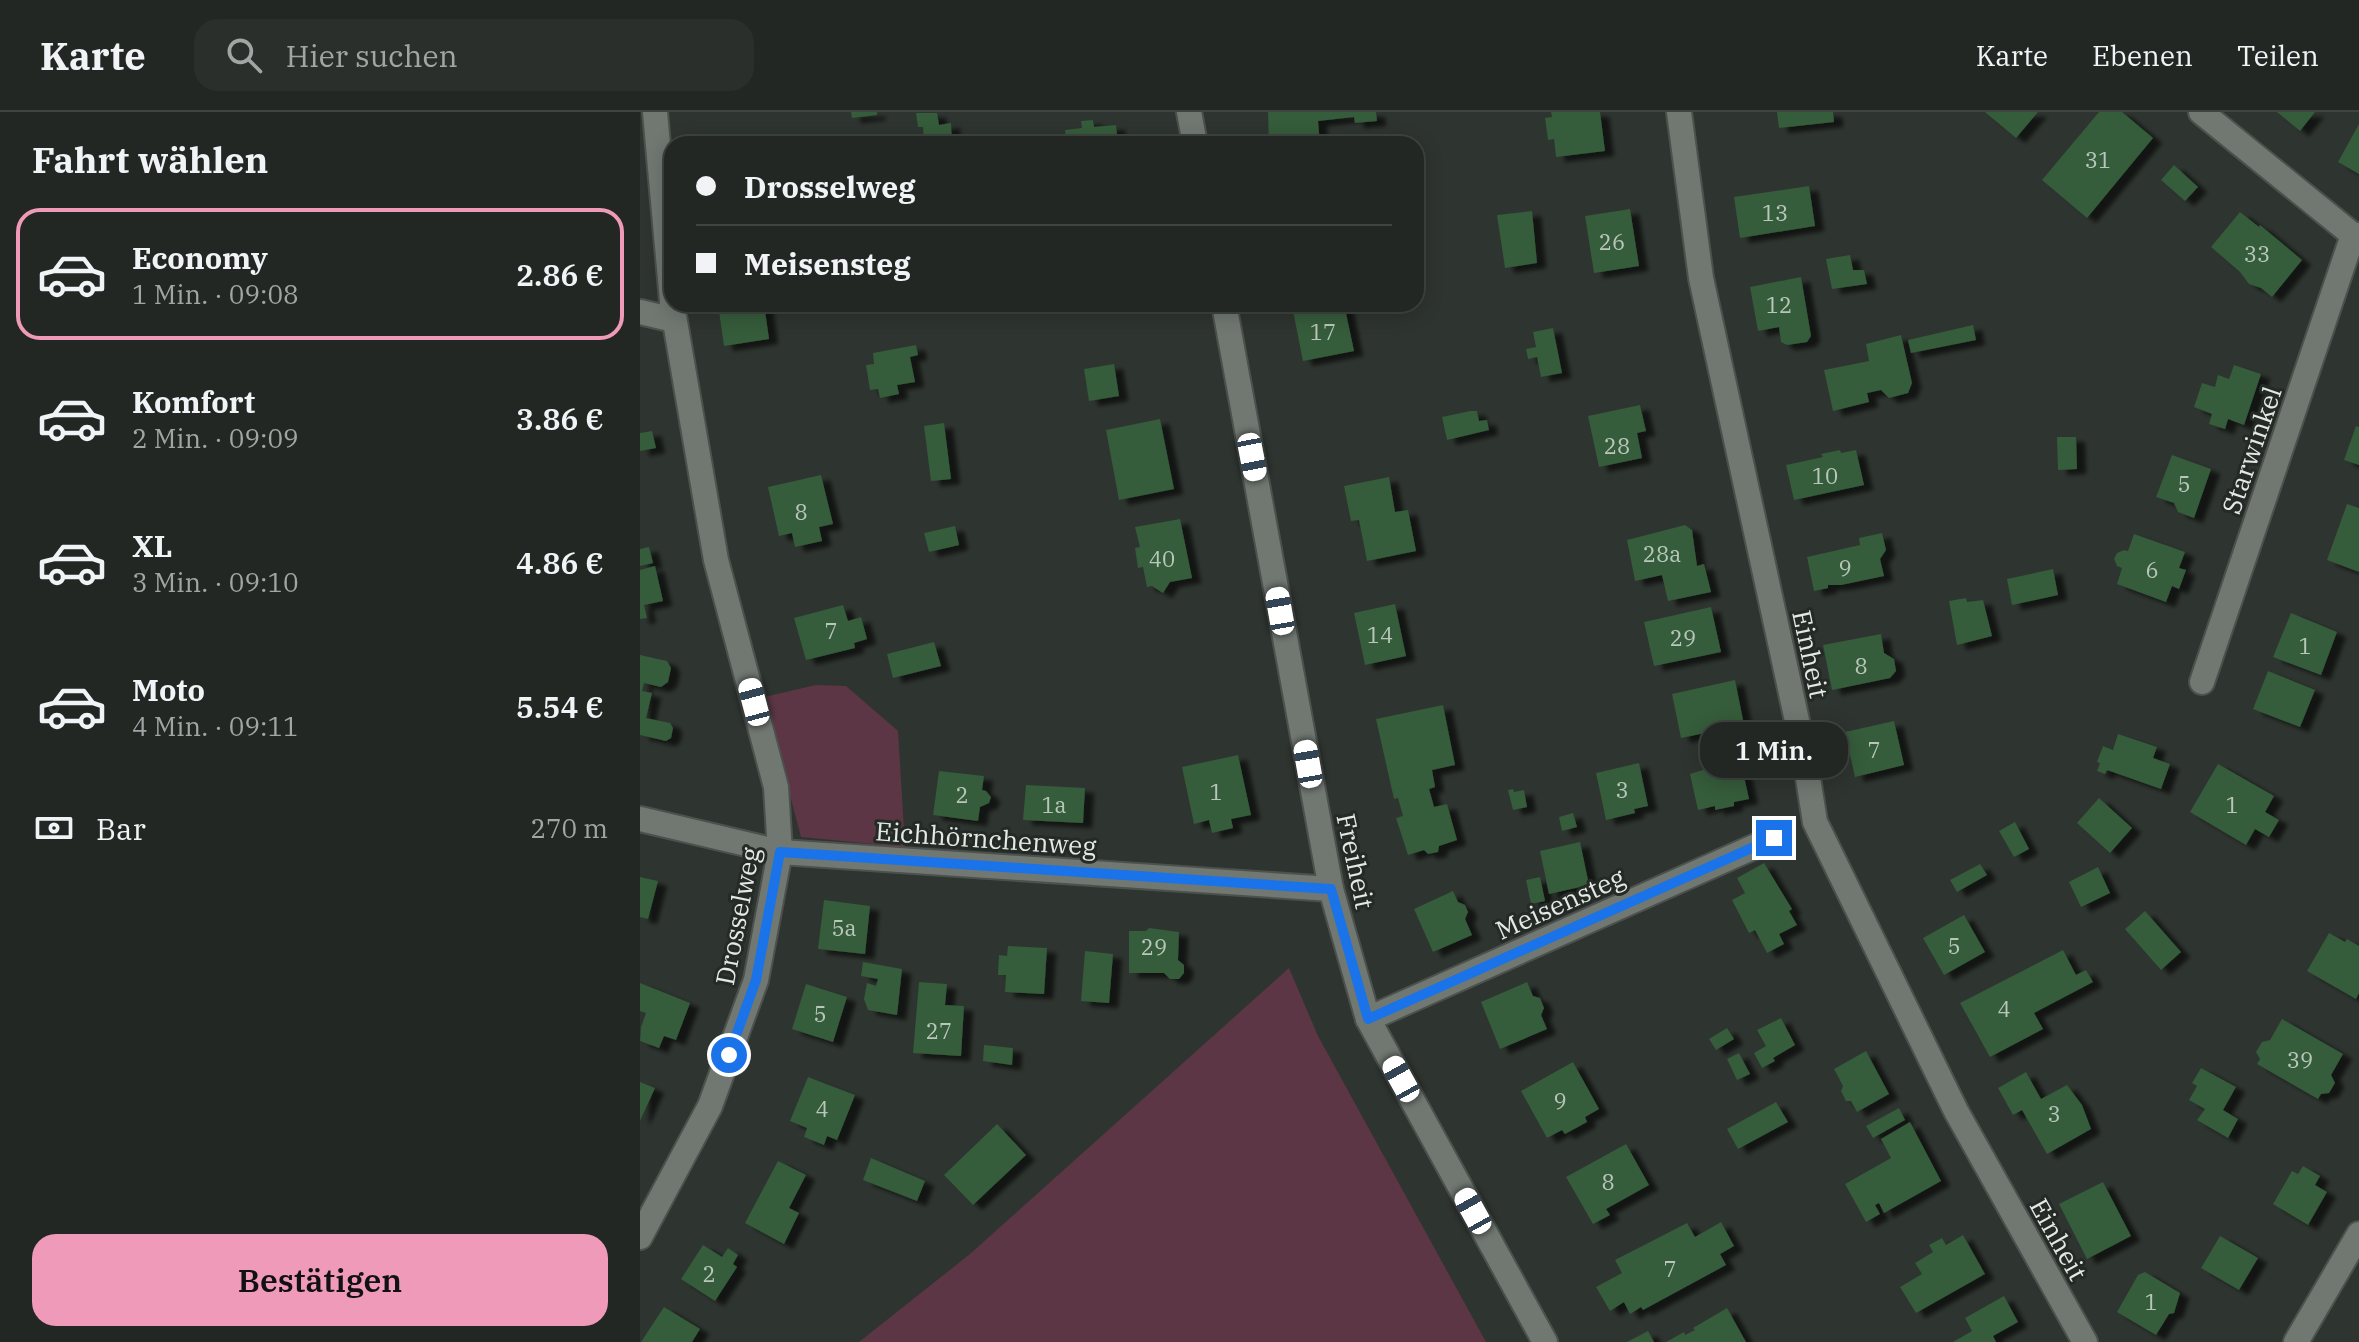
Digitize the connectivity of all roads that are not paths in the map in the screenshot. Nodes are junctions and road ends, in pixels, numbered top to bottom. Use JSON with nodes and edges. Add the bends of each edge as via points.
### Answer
{"nodes":[{"id":1,"x":655,"y":112,"type":"edge"},
{"id":2,"x":1189,"y":112,"type":"edge"},
{"id":3,"x":1679,"y":112,"type":"edge"},
{"id":4,"x":2201,"y":112,"type":"edge"},
{"id":5,"x":1194,"y":136,"type":"edge"},
{"id":6,"x":664,"y":210,"type":"edge"},
{"id":7,"x":2356,"y":235,"type":"edge"},
{"id":8,"x":664,"y":310,"type":"edge"},
{"id":9,"x":640,"y":312,"type":"edge"},
{"id":10,"x":674,"y":312,"type":"edge"},
{"id":11,"x":1225,"y":312,"type":"edge"},
{"id":12,"x":2202,"y":682,"type":"dead end"},
{"id":13,"x":640,"y":819,"type":"edge"},
{"id":14,"x":1774,"y":838,"type":"dead end"},
{"id":15,"x":780,"y":852,"type":"junction"},
{"id":16,"x":1331,"y":889,"type":"junction"},
{"id":17,"x":1368,"y":1019,"type":"junction"},
{"id":18,"x":2359,"y":1234,"type":"edge"},
{"id":19,"x":640,"y":1237,"type":"edge"},
{"id":20,"x":1545,"y":1342,"type":"edge"},
{"id":21,"x":2085,"y":1342,"type":"edge"},
{"id":22,"x":2296,"y":1342,"type":"edge"}],
"edges":[{"from":1,"to":6,"type":"street","name":"Drosselweg"},
{"from":2,"to":5,"type":"street"},
{"from":3,"to":21,"type":"street","name":"Einheit","via":[[1701,278],[1815,822],[1956,1111]]},
{"from":4,"to":7,"type":"street"},
{"from":7,"to":12,"type":"street","name":"Starwinkel"},
{"from":8,"to":9,"type":"street"},
{"from":10,"to":15,"type":"street","name":"Drosselweg","via":[[716,560],[776,787]]},
{"from":11,"to":16,"type":"street","name":"Freiheit"},
{"from":13,"to":15,"type":"street","name":"Eichhörnchenweg"},
{"from":14,"to":17,"type":"street","name":"Meisensteg"},
{"from":15,"to":16,"type":"street","name":"Eichhörnchenweg"},
{"from":15,"to":19,"type":"street","name":"Drosselweg","via":[[751,994],[710,1106]]},
{"from":16,"to":17,"type":"street","name":"Freiheit"},
{"from":17,"to":20,"type":"street","name":"Freiheit"},
{"from":18,"to":22,"type":"street"}]}
